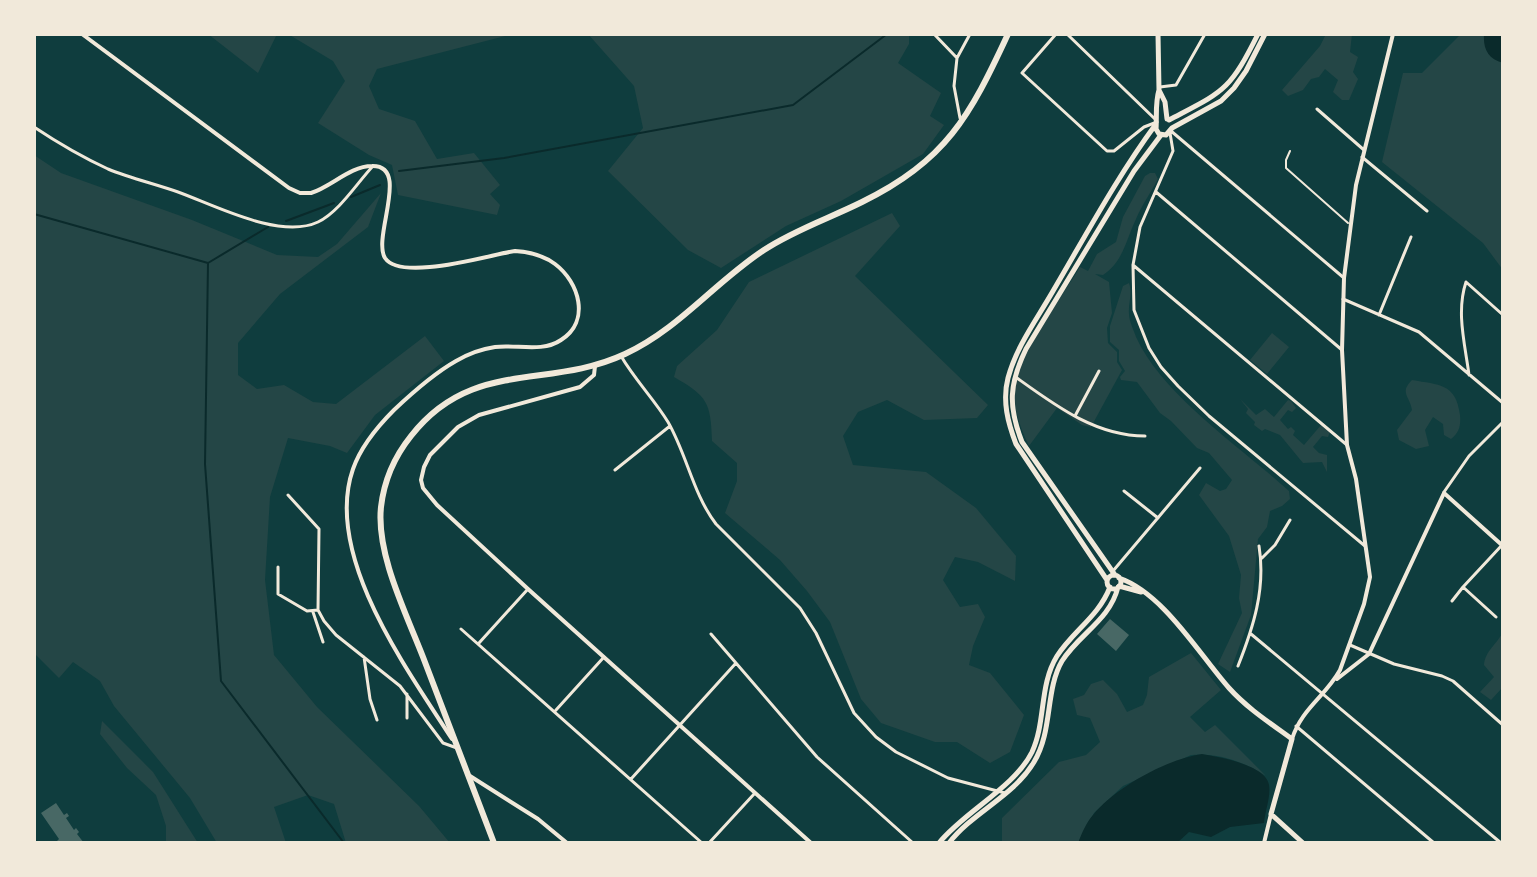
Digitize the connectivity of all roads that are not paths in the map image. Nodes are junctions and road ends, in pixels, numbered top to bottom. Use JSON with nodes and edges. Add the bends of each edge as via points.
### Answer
{"nodes":[{"id":1,"x":82,"y":34,"type":"edge"},
{"id":2,"x":934,"y":34,"type":"edge"},
{"id":3,"x":970,"y":34,"type":"edge"},
{"id":4,"x":1008,"y":34,"type":"edge"},
{"id":5,"x":1056,"y":34,"type":"edge"},
{"id":6,"x":1067,"y":34,"type":"edge"},
{"id":7,"x":1158,"y":34,"type":"edge"},
{"id":8,"x":1205,"y":34,"type":"edge"},
{"id":9,"x":1258,"y":34,"type":"edge"},
{"id":10,"x":1265,"y":34,"type":"edge"},
{"id":11,"x":1393,"y":34,"type":"edge"},
{"id":12,"x":957,"y":58,"type":"junction"},
{"id":13,"x":1160,"y":88,"type":"junction"},
{"id":14,"x":1317,"y":109,"type":"dead end"},
{"id":15,"x":1168,"y":119,"type":"junction"},
{"id":16,"x":962,"y":121,"type":"junction"},
{"id":17,"x":1157,"y":122,"type":"junction"},
{"id":18,"x":34,"y":127,"type":"edge"},
{"id":19,"x":1171,"y":131,"type":"junction"},
{"id":20,"x":1161,"y":135,"type":"junction"},
{"id":21,"x":1364,"y":150,"type":"junction"},
{"id":22,"x":1290,"y":151,"type":"dead end"},
{"id":23,"x":1362,"y":157,"type":"junction"},
{"id":24,"x":373,"y":165,"type":"junction"},
{"id":25,"x":1156,"y":192,"type":"junction"},
{"id":26,"x":1427,"y":211,"type":"dead end"},
{"id":27,"x":1349,"y":224,"type":"junction"},
{"id":28,"x":1411,"y":237,"type":"dead end"},
{"id":29,"x":1133,"y":265,"type":"junction"},
{"id":30,"x":1344,"y":278,"type":"junction"},
{"id":31,"x":1343,"y":299,"type":"junction"},
{"id":32,"x":1379,"y":315,"type":"junction"},
{"id":33,"x":1503,"y":315,"type":"edge"},
{"id":34,"x":1342,"y":350,"type":"junction"},
{"id":35,"x":621,"y":356,"type":"junction"},
{"id":36,"x":596,"y":363,"type":"junction"},
{"id":37,"x":1099,"y":371,"type":"dead end"},
{"id":38,"x":1012,"y":375,"type":"junction"},
{"id":39,"x":1469,"y":375,"type":"junction"},
{"id":40,"x":1503,"y":403,"type":"edge"},
{"id":41,"x":1075,"y":416,"type":"junction"},
{"id":42,"x":1503,"y":422,"type":"edge"},
{"id":43,"x":670,"y":426,"type":"junction"},
{"id":44,"x":1145,"y":436,"type":"dead end"},
{"id":45,"x":1347,"y":445,"type":"junction"},
{"id":46,"x":1200,"y":468,"type":"dead end"},
{"id":47,"x":615,"y":470,"type":"dead end"},
{"id":48,"x":1124,"y":491,"type":"dead end"},
{"id":49,"x":1052,"y":493,"type":"junction"},
{"id":50,"x":1444,"y":493,"type":"junction"},
{"id":51,"x":288,"y":495,"type":"dead end"},
{"id":52,"x":1158,"y":518,"type":"junction"},
{"id":53,"x":1290,"y":520,"type":"dead end"},
{"id":54,"x":1503,"y":545,"type":"edge"},
{"id":55,"x":1259,"y":546,"type":"dead end"},
{"id":56,"x":1367,"y":548,"type":"junction"},
{"id":57,"x":1261,"y":559,"type":"junction"},
{"id":58,"x":278,"y":567,"type":"dead end"},
{"id":59,"x":1116,"y":575,"type":"junction"},
{"id":60,"x":1107,"y":580,"type":"junction"},
{"id":61,"x":1110,"y":587,"type":"junction"},
{"id":62,"x":1118,"y":587,"type":"junction"},
{"id":63,"x":1463,"y":587,"type":"junction"},
{"id":64,"x":528,"y":589,"type":"junction"},
{"id":65,"x":1142,"y":593,"type":"junction"},
{"id":66,"x":1452,"y":601,"type":"dead end"},
{"id":67,"x":318,"y":610,"type":"junction"},
{"id":68,"x":312,"y":612,"type":"junction"},
{"id":69,"x":1496,"y":617,"type":"dead end"},
{"id":70,"x":461,"y":629,"type":"dead end"},
{"id":71,"x":711,"y":634,"type":"dead end"},
{"id":72,"x":1251,"y":634,"type":"junction"},
{"id":73,"x":323,"y":642,"type":"dead end"},
{"id":74,"x":478,"y":644,"type":"junction"},
{"id":75,"x":1350,"y":645,"type":"junction"},
{"id":76,"x":1369,"y":654,"type":"junction"},
{"id":77,"x":364,"y":656,"type":"junction"},
{"id":78,"x":604,"y":657,"type":"junction"},
{"id":79,"x":736,"y":663,"type":"junction"},
{"id":80,"x":1238,"y":666,"type":"dead end"},
{"id":81,"x":1334,"y":681,"type":"junction"},
{"id":82,"x":1324,"y":693,"type":"junction"},
{"id":83,"x":407,"y":694,"type":"junction"},
{"id":84,"x":556,"y":711,"type":"junction"},
{"id":85,"x":407,"y":718,"type":"dead end"},
{"id":86,"x":377,"y":720,"type":"dead end"},
{"id":87,"x":679,"y":725,"type":"junction"},
{"id":88,"x":1503,"y":725,"type":"edge"},
{"id":89,"x":1296,"y":726,"type":"junction"},
{"id":90,"x":1292,"y":739,"type":"junction"},
{"id":91,"x":457,"y":748,"type":"junction"},
{"id":92,"x":467,"y":774,"type":"junction"},
{"id":93,"x":631,"y":779,"type":"junction"},
{"id":94,"x":997,"y":790,"type":"junction"},
{"id":95,"x":755,"y":793,"type":"junction"},
{"id":96,"x":1005,"y":793,"type":"junction"},
{"id":97,"x":1271,"y":814,"type":"junction"},
{"id":98,"x":494,"y":843,"type":"edge"},
{"id":99,"x":567,"y":843,"type":"edge"},
{"id":100,"x":702,"y":843,"type":"edge"},
{"id":101,"x":709,"y":843,"type":"edge"},
{"id":102,"x":811,"y":843,"type":"edge"},
{"id":103,"x":913,"y":843,"type":"edge"},
{"id":104,"x":939,"y":843,"type":"edge"},
{"id":105,"x":949,"y":843,"type":"edge"},
{"id":106,"x":1264,"y":843,"type":"edge"},
{"id":107,"x":1303,"y":843,"type":"edge"},
{"id":108,"x":1434,"y":843,"type":"edge"},
{"id":109,"x":1501,"y":843,"type":"edge"}],
"edges":[{"from":1,"to":24,"type":"street","via":[[300,193]]},
{"from":2,"to":12,"type":"street"},
{"from":3,"to":12,"type":"street"},
{"from":4,"to":16,"type":"highway"},
{"from":5,"to":17,"type":"street","via":[[1022,73],[1107,151]]},
{"from":6,"to":17,"type":"street"},
{"from":7,"to":13,"type":"main road"},
{"from":8,"to":13,"type":"street","via":[[1176,85]]},
{"from":9,"to":15,"type":"main road","via":[[1226,87]]},
{"from":10,"to":19,"type":"main road","via":[[1234,88]]},
{"from":11,"to":21,"type":"street"},
{"from":12,"to":16,"type":"street","via":[[954,86]]},
{"from":13,"to":15,"type":"main road"},
{"from":13,"to":17,"type":"main road"},
{"from":14,"to":21,"type":"street"},
{"from":15,"to":17,"type":"main road"},
{"from":15,"to":19,"type":"main road"},
{"from":16,"to":35,"type":"highway","via":[[912,175],[767,248],[656,338]]},
{"from":17,"to":20,"type":"main road"},
{"from":17,"to":38,"type":"main road","via":[[1123,169],[1021,346]]},
{"from":18,"to":24,"type":"street","via":[[112,170],[286,227],[319,222]]},
{"from":19,"to":20,"type":"main road"},
{"from":19,"to":25,"type":"street","via":[[1173,151]]},
{"from":19,"to":30,"type":"street"},
{"from":20,"to":38,"type":"main road","via":[[1122,190]]},
{"from":21,"to":23,"type":"street"},
{"from":22,"to":27,"type":"lane","via":[[1286,168]]},
{"from":23,"to":26,"type":"street"},
{"from":23,"to":27,"type":"street"},
{"from":24,"to":91,"type":"street","via":[[390,180],[382,246],[395,266],[414,269],[515,251],[532,253],[556,264],[579,304],[574,326],[551,345],[497,346],[455,361],[380,424],[352,471],[348,528],[362,586]]},
{"from":25,"to":29,"type":"street","via":[[1137,237]]},
{"from":25,"to":34,"type":"street"},
{"from":27,"to":30,"type":"street"},
{"from":28,"to":32,"type":"street"},
{"from":29,"to":45,"type":"street"},
{"from":29,"to":56,"type":"street","via":[[1134,310],[1161,367],[1209,416]]},
{"from":30,"to":31,"type":"street"},
{"from":31,"to":32,"type":"street"},
{"from":31,"to":34,"type":"street"},
{"from":32,"to":39,"type":"street","via":[[1428,337]]},
{"from":33,"to":39,"type":"street","via":[[1466,282],[1461,314]]},
{"from":34,"to":45,"type":"street"},
{"from":35,"to":36,"type":"highway"},
{"from":35,"to":43,"type":"street"},
{"from":36,"to":64,"type":"street","via":[[594,375],[580,387],[479,415],[447,435],[424,467],[421,480],[427,494]]},
{"from":36,"to":91,"type":"highway","via":[[492,382],[453,398],[413,433],[386,483],[380,521],[388,562]]},
{"from":37,"to":41,"type":"street"},
{"from":38,"to":41,"type":"street"},
{"from":38,"to":49,"type":"main road","via":[[1006,403],[1009,424],[1016,444]]},
{"from":39,"to":40,"type":"street"},
{"from":41,"to":44,"type":"street","via":[[1112,434]]},
{"from":42,"to":50,"type":"street","via":[[1469,456]]},
{"from":43,"to":47,"type":"street"},
{"from":43,"to":94,"type":"street","via":[[706,511],[800,608],[854,713],[896,752],[948,778]]},
{"from":45,"to":56,"type":"street"},
{"from":46,"to":52,"type":"street"},
{"from":48,"to":52,"type":"street"},
{"from":49,"to":59,"type":"main road"},
{"from":49,"to":60,"type":"main road"},
{"from":50,"to":54,"type":"street"},
{"from":50,"to":76,"type":"street"},
{"from":51,"to":67,"type":"street","via":[[319,529]]},
{"from":52,"to":59,"type":"street"},
{"from":53,"to":57,"type":"street"},
{"from":54,"to":63,"type":"street"},
{"from":55,"to":57,"type":"street"},
{"from":56,"to":75,"type":"street","via":[[1368,590]]},
{"from":57,"to":72,"type":"street"},
{"from":58,"to":68,"type":"street","via":[[278,594]]},
{"from":59,"to":60,"type":"main road"},
{"from":59,"to":62,"type":"main road"},
{"from":59,"to":65,"type":"main road"},
{"from":60,"to":61,"type":"main road"},
{"from":61,"to":62,"type":"main road"},
{"from":61,"to":94,"type":"main road","via":[[1101,606],[1055,660],[1032,751]]},
{"from":62,"to":65,"type":"main road"},
{"from":62,"to":96,"type":"main road","via":[[1110,609],[1062,661],[1041,749],[1027,773]]},
{"from":63,"to":66,"type":"street"},
{"from":63,"to":69,"type":"street"},
{"from":64,"to":74,"type":"street"},
{"from":64,"to":78,"type":"street"},
{"from":65,"to":90,"type":"main road","via":[[1176,622],[1231,690]]},
{"from":67,"to":68,"type":"street"},
{"from":67,"to":77,"type":"street","via":[[328,627]]},
{"from":68,"to":73,"type":"street"},
{"from":70,"to":74,"type":"street"},
{"from":71,"to":79,"type":"street"},
{"from":72,"to":80,"type":"street"},
{"from":72,"to":82,"type":"street"},
{"from":74,"to":84,"type":"street"},
{"from":75,"to":76,"type":"street"},
{"from":75,"to":81,"type":"street"},
{"from":76,"to":81,"type":"street"},
{"from":76,"to":88,"type":"street","via":[[1453,681]]},
{"from":77,"to":83,"type":"street"},
{"from":77,"to":86,"type":"street"},
{"from":78,"to":84,"type":"street"},
{"from":78,"to":87,"type":"street"},
{"from":79,"to":87,"type":"street"},
{"from":79,"to":103,"type":"street","via":[[817,757]]},
{"from":81,"to":82,"type":"street"},
{"from":82,"to":89,"type":"street"},
{"from":82,"to":109,"type":"street"},
{"from":83,"to":85,"type":"street"},
{"from":83,"to":91,"type":"street","via":[[440,740]]},
{"from":84,"to":93,"type":"street"},
{"from":87,"to":93,"type":"street"},
{"from":87,"to":95,"type":"street"},
{"from":89,"to":90,"type":"street"},
{"from":89,"to":108,"type":"street"},
{"from":90,"to":97,"type":"main road"},
{"from":91,"to":92,"type":"highway"},
{"from":92,"to":98,"type":"highway"},
{"from":92,"to":99,"type":"street"},
{"from":93,"to":100,"type":"street"},
{"from":94,"to":96,"type":"street"},
{"from":94,"to":104,"type":"main road"},
{"from":95,"to":101,"type":"street"},
{"from":95,"to":102,"type":"street"},
{"from":96,"to":105,"type":"main road"},
{"from":97,"to":106,"type":"street"},
{"from":97,"to":107,"type":"main road"}]}
